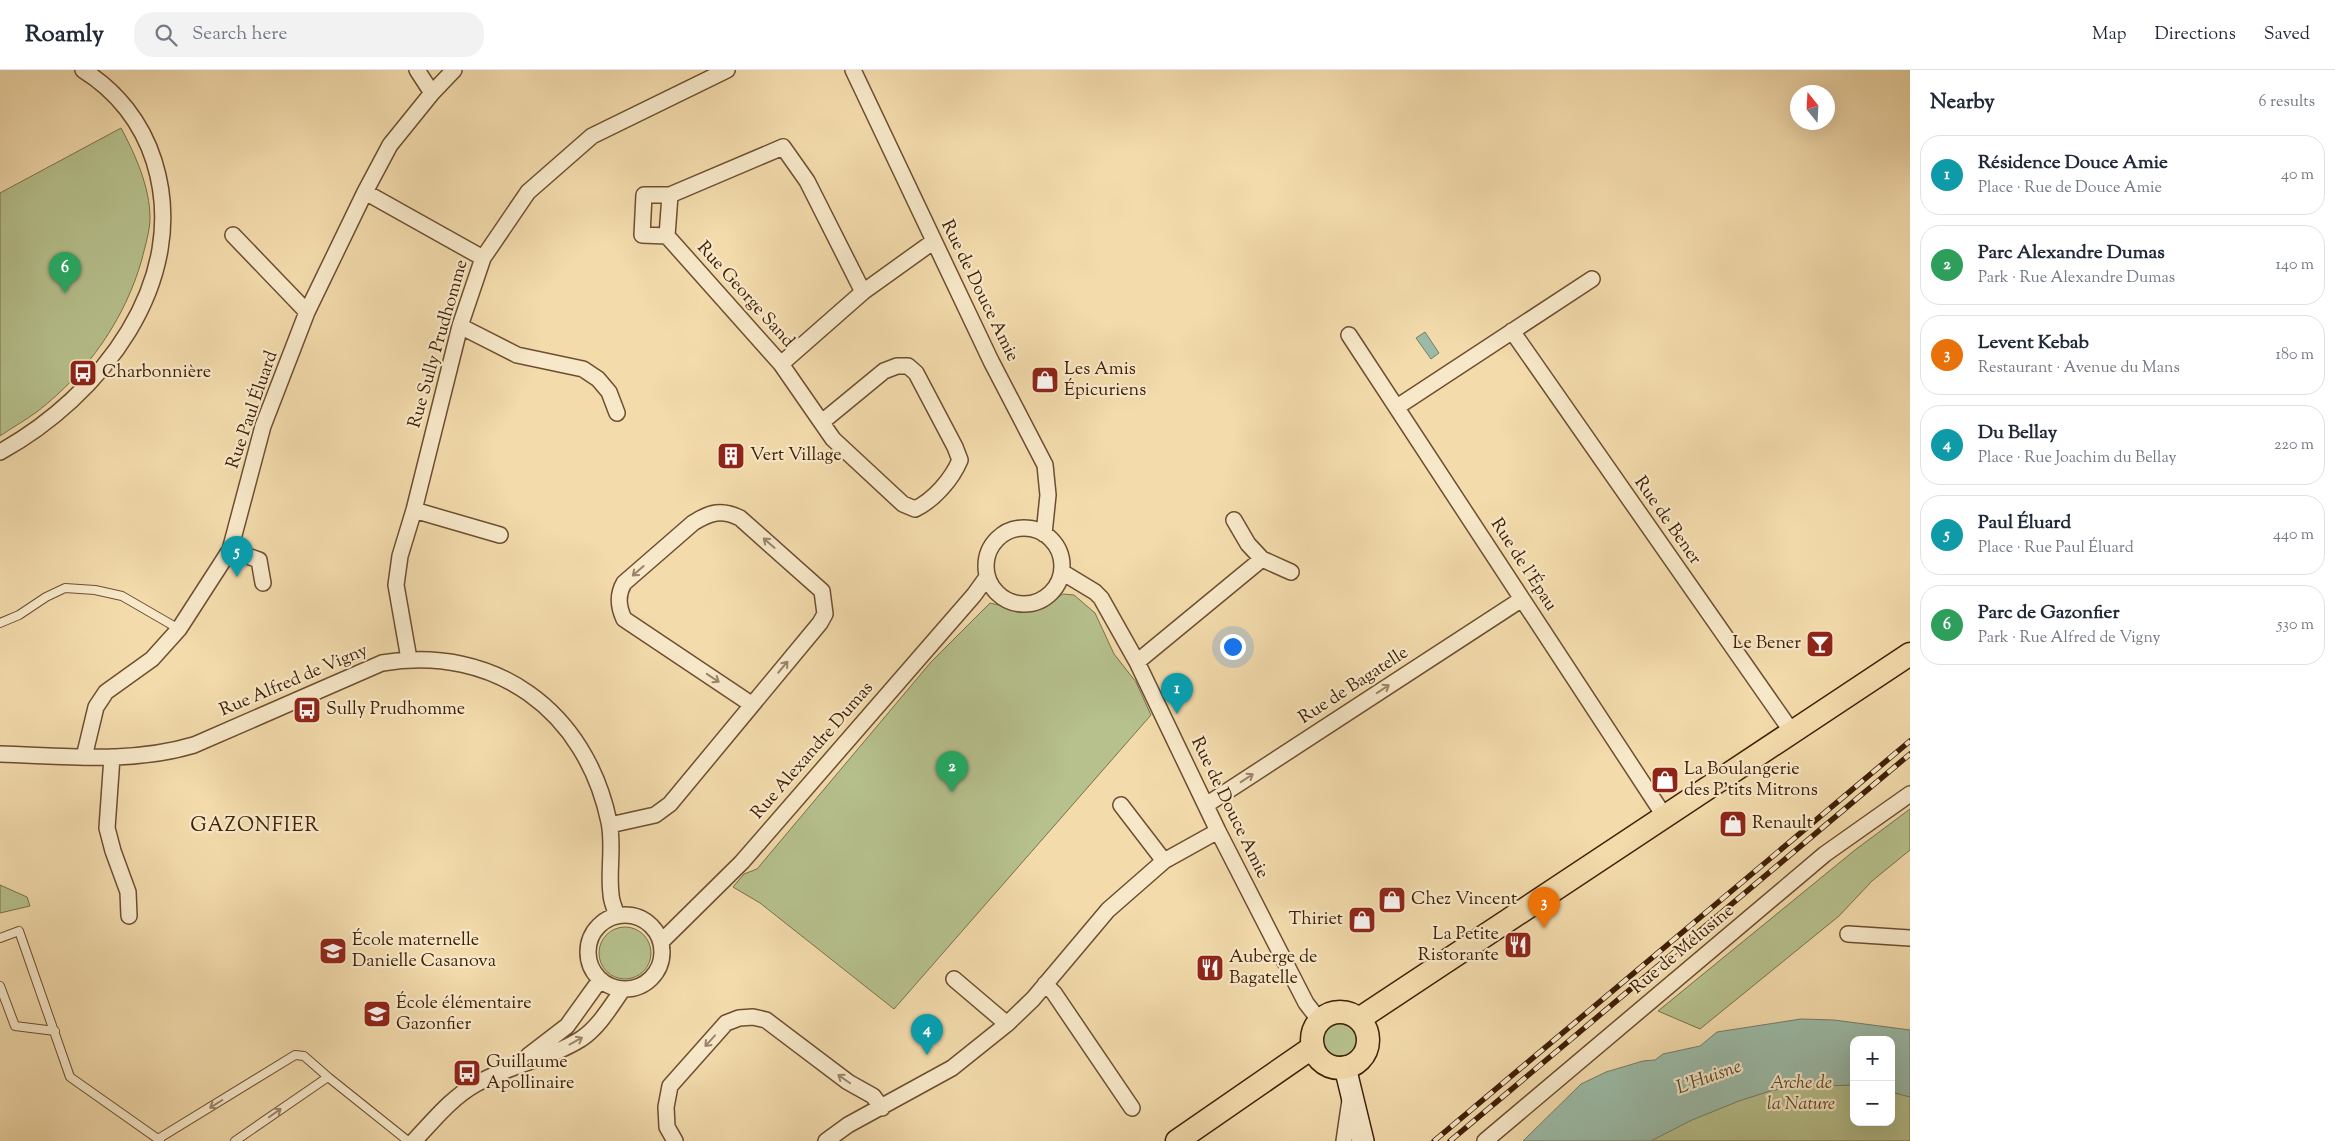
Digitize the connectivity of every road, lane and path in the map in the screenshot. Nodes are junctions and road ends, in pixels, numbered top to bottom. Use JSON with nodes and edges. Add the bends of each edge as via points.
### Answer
{"nodes":[{"id":1,"x":83,"y":70,"type":"edge"},
{"id":2,"x":417,"y":70,"type":"edge"},
{"id":3,"x":454,"y":70,"type":"edge"},
{"id":4,"x":727,"y":70,"type":"edge"},
{"id":5,"x":853,"y":70,"type":"edge"},
{"id":6,"x":432,"y":93,"type":"junction"},
{"id":7,"x":365,"y":192,"type":"junction"},
{"id":8,"x":670,"y":194,"type":"junction"},
{"id":9,"x":233,"y":235,"type":"dead end"},
{"id":10,"x":667,"y":236,"type":"junction"},
{"id":11,"x":934,"y":240,"type":"junction"},
{"id":12,"x":483,"y":258,"type":"junction"},
{"id":13,"x":1592,"y":279,"type":"dead end"},
{"id":14,"x":863,"y":292,"type":"junction"},
{"id":15,"x":308,"y":312,"type":"junction"},
{"id":16,"x":460,"y":326,"type":"junction"},
{"id":17,"x":1512,"y":331,"type":"junction"},
{"id":18,"x":1349,"y":335,"type":"dead end"},
{"id":19,"x":781,"y":364,"type":"junction"},
{"id":20,"x":1396,"y":407,"type":"junction"},
{"id":21,"x":617,"y":414,"type":"dead end"},
{"id":22,"x":822,"y":422,"type":"junction"},
{"id":23,"x":0,"y":452,"type":"edge"},
{"id":24,"x":414,"y":510,"type":"junction"},
{"id":25,"x":1234,"y":520,"type":"dead end"},
{"id":26,"x":1044,"y":534,"type":"junction"},
{"id":27,"x":500,"y":535,"type":"dead end"},
{"id":28,"x":230,"y":550,"type":"junction"},
{"id":29,"x":1262,"y":559,"type":"junction"},
{"id":30,"x":1062,"y":572,"type":"junction"},
{"id":31,"x":1291,"y":572,"type":"dead end"},
{"id":32,"x":986,"y":577,"type":"junction"},
{"id":33,"x":263,"y":583,"type":"dead end"},
{"id":34,"x":1522,"y":599,"type":"junction"},
{"id":35,"x":0,"y":623,"type":"edge"},
{"id":36,"x":179,"y":629,"type":"junction"},
{"id":37,"x":1910,"y":654,"type":"edge"},
{"id":38,"x":409,"y":659,"type":"junction"},
{"id":39,"x":1137,"y":662,"type":"junction"},
{"id":40,"x":751,"y":704,"type":"junction"},
{"id":41,"x":1792,"y":732,"type":"junction"},
{"id":42,"x":0,"y":754,"type":"edge"},
{"id":43,"x":84,"y":757,"type":"junction"},
{"id":44,"x":112,"y":757,"type":"junction"},
{"id":45,"x":1910,"y":794,"type":"edge"},
{"id":46,"x":1121,"y":805,"type":"dead end"},
{"id":47,"x":1206,"y":805,"type":"junction"},
{"id":48,"x":1665,"y":817,"type":"junction"},
{"id":49,"x":610,"y":825,"type":"junction"},
{"id":50,"x":1218,"y":831,"type":"junction"},
{"id":51,"x":1164,"y":861,"type":"junction"},
{"id":52,"x":129,"y":916,"type":"dead end"},
{"id":53,"x":617,"y":916,"type":"junction"},
{"id":54,"x":1848,"y":934,"type":"dead end"},
{"id":55,"x":0,"y":938,"type":"edge"},
{"id":56,"x":1910,"y":938,"type":"edge"},
{"id":57,"x":660,"y":942,"type":"junction"},
{"id":58,"x":954,"y":979,"type":"dead end"},
{"id":59,"x":600,"y":980,"type":"junction"},
{"id":60,"x":1045,"y":984,"type":"junction"},
{"id":61,"x":0,"y":986,"type":"edge"},
{"id":62,"x":623,"y":989,"type":"junction"},
{"id":63,"x":1359,"y":1019,"type":"junction"},
{"id":64,"x":1320,"y":1021,"type":"junction"},
{"id":65,"x":1007,"y":1024,"type":"junction"},
{"id":66,"x":55,"y":1032,"type":"junction"},
{"id":67,"x":1313,"y":1047,"type":"junction"},
{"id":68,"x":515,"y":1066,"type":"junction"},
{"id":69,"x":1345,"y":1067,"type":"junction"},
{"id":70,"x":328,"y":1078,"type":"junction"},
{"id":71,"x":1351,"y":1096,"type":"junction"},
{"id":72,"x":882,"y":1108,"type":"junction"},
{"id":73,"x":1132,"y":1108,"type":"dead end"},
{"id":74,"x":159,"y":1140,"type":"edge"},
{"id":75,"x":235,"y":1141,"type":"edge"},
{"id":76,"x":408,"y":1141,"type":"edge"},
{"id":77,"x":414,"y":1141,"type":"edge"},
{"id":78,"x":675,"y":1141,"type":"edge"},
{"id":79,"x":826,"y":1141,"type":"edge"},
{"id":80,"x":1177,"y":1141,"type":"edge"},
{"id":81,"x":1344,"y":1141,"type":"edge"},
{"id":82,"x":1363,"y":1141,"type":"edge"},
{"id":83,"x":1485,"y":1141,"type":"edge"}],
"edges":[{"from":1,"to":23,"type":"street","via":[[104,84],[131,114],[152,155],[163,199],[164,224],[157,267],[138,312],[92,382],[63,410]]},
{"from":2,"to":6,"type":"street"},
{"from":3,"to":6,"type":"street","name":"Rue Paul Éluard"},
{"from":4,"to":12,"type":"street","name":"Rue Sully Prudhomme","via":[[592,136],[528,192]]},
{"from":5,"to":11,"type":"street","name":"Rue de Douce Amie"},
{"from":6,"to":7,"type":"street","name":"Rue Paul Éluard","via":[[390,145]]},
{"from":7,"to":12,"type":"street"},
{"from":7,"to":15,"type":"street","name":"Rue Paul Éluard"},
{"from":8,"to":10,"type":"street"},
{"from":8,"to":10,"type":"street","via":[[644,195],[642,235]]},
{"from":8,"to":14,"type":"street","via":[[783,147],[807,181]]},
{"from":9,"to":15,"type":"street"},
{"from":10,"to":19,"type":"street","name":"Rue George Sand"},
{"from":11,"to":14,"type":"street","name":"Rue George Sand"},
{"from":11,"to":26,"type":"street","name":"Rue de Douce Amie","via":[[1045,465],[1048,495]]},
{"from":12,"to":16,"type":"street","name":"Rue Sully Prudhomme"},
{"from":13,"to":17,"type":"street"},
{"from":14,"to":19,"type":"street","name":"Rue George Sand"},
{"from":15,"to":28,"type":"street","name":"Rue Paul Éluard","via":[[263,426]]},
{"from":16,"to":21,"type":"street","via":[[518,355],[583,369],[609,392]]},
{"from":16,"to":24,"type":"street","name":"Rue Sully Prudhomme"},
{"from":17,"to":20,"type":"street"},
{"from":17,"to":41,"type":"street","name":"Rue de Bener"},
{"from":18,"to":20,"type":"street","name":"Rue de l'Épau"},
{"from":19,"to":22,"type":"street"},
{"from":20,"to":34,"type":"street","name":"Rue de l'Épau"},
{"from":22,"to":22,"type":"street","via":[[833,439],[903,504],[915,509],[927,503],[956,471],[960,460],[916,373],[908,366],[884,371]]},
{"from":24,"to":27,"type":"street"},
{"from":24,"to":38,"type":"street","name":"Rue Sully Prudhomme","via":[[400,556],[396,585]]},
{"from":25,"to":29,"type":"street","via":[[1248,544]]},
{"from":26,"to":30,"type":"street","via":[[1056,544],[1062,558]]},
{"from":26,"to":32,"type":"street","via":[[1032,528],[1019,528],[995,540],[988,551]]},
{"from":28,"to":33,"type":"street","via":[[259,560]]},
{"from":28,"to":36,"type":"street","name":"Rue Paul Éluard"},
{"from":29,"to":31,"type":"street"},
{"from":29,"to":39,"type":"street"},
{"from":30,"to":32,"type":"street","via":[[1050,594],[1039,602],[1026,605],[1002,598]]},
{"from":30,"to":39,"type":"street","name":"Rue de Douce Amie","via":[[1101,598]]},
{"from":32,"to":57,"type":"street","name":"Rue Alexandre Dumas","via":[[974,595],[742,862]]},
{"from":47,"to":34,"type":"street","name":"Rue de Bagatelle","one_way":true},
{"from":34,"to":48,"type":"street","name":"Rue de l'Épau"},
{"from":35,"to":36,"type":"lane","via":[[64,588],[122,596]]},
{"from":36,"to":43,"type":"street","name":"Rue Paul Éluard","via":[[152,659],[106,692],[96,706]]},
{"from":37,"to":41,"type":"main road"},
{"from":38,"to":44,"type":"street","name":"Rue Alfred de Vigny","via":[[358,672],[194,744],[148,756]]},
{"from":38,"to":49,"type":"street","name":"Rue Alfred de Vigny","via":[[429,658],[482,670],[502,677],[542,704],[576,740],[589,762]]},
{"from":39,"to":47,"type":"street","name":"Rue de Douce Amie"},
{"from":40,"to":40,"type":"street","one_way":true,"via":[[820,623],[825,614],[825,602],[814,583],[740,518],[728,512],[705,515],[624,583],[620,591],[620,609],[624,619]]},
{"from":40,"to":49,"type":"street","via":[[670,804],[655,815]]},
{"from":41,"to":48,"type":"main road"},
{"from":42,"to":43,"type":"street","name":"Rue Alfred de Vigny"},
{"from":43,"to":44,"type":"street","name":"Rue Alfred de Vigny"},
{"from":44,"to":52,"type":"street","via":[[108,828],[128,892]]},
{"from":45,"to":83,"type":"street","name":"Rue de Mélusine","via":[[1826,854]]},
{"from":46,"to":51,"type":"street"},
{"from":47,"to":50,"type":"street","name":"Rue de Douce Amie"},
{"from":48,"to":63,"type":"main road"},
{"from":49,"to":53,"type":"street","name":"Rue Alfred de Vigny","via":[[610,895]]},
{"from":50,"to":51,"type":"street"},
{"from":50,"to":64,"type":"street","name":"Rue de Douce Amie","via":[[1306,1003]]},
{"from":51,"to":60,"type":"street","via":[[1108,910]]},
{"from":53,"to":57,"type":"street","via":[[632,916],[645,921]]},
{"from":53,"to":59,"type":"street","via":[[596,930],[588,947],[588,959]]},
{"from":54,"to":56,"type":"street"},
{"from":55,"to":66,"type":"lane","via":[[19,931]]},
{"from":57,"to":62,"type":"street","via":[[660,965],[653,976],[636,988]]},
{"from":58,"to":65,"type":"street"},
{"from":59,"to":62,"type":"street","via":[[611,987]]},
{"from":59,"to":68,"type":"street","via":[[567,1026]]},
{"from":60,"to":65,"type":"street"},
{"from":60,"to":73,"type":"street"},
{"from":61,"to":66,"type":"lane","via":[[15,1026]]},
{"from":68,"to":62,"type":"street","one_way":true,"via":[[556,1052],[582,1038],[602,1019]]},
{"from":63,"to":64,"type":"main road","via":[[1334,1012]]},
{"from":63,"to":69,"type":"main road","via":[[1368,1034],[1366,1050],[1356,1063]]},
{"from":64,"to":67,"type":"main road","via":[[1313,1032]]},
{"from":65,"to":72,"type":"street","via":[[952,1068]]},
{"from":66,"to":74,"type":"lane","via":[[70,1078]]},
{"from":67,"to":69,"type":"main road","via":[[1326,1064]]},
{"from":67,"to":80,"type":"main road"},
{"from":68,"to":77,"type":"street","via":[[475,1084],[454,1100]]},
{"from":69,"to":71,"type":"street"},
{"from":70,"to":74,"type":"lane","one_way":true,"via":[[304,1056],[295,1056]]},
{"from":75,"to":70,"type":"lane","one_way":true},
{"from":70,"to":76,"type":"lane"},
{"from":71,"to":81,"type":"street"},
{"from":71,"to":82,"type":"street"},
{"from":72,"to":78,"type":"street","one_way":true,"via":[[873,1096],[848,1082],[766,1020],[739,1018],[726,1023],[670,1086],[667,1127]]},
{"from":72,"to":79,"type":"street","via":[[848,1125]]}]}
